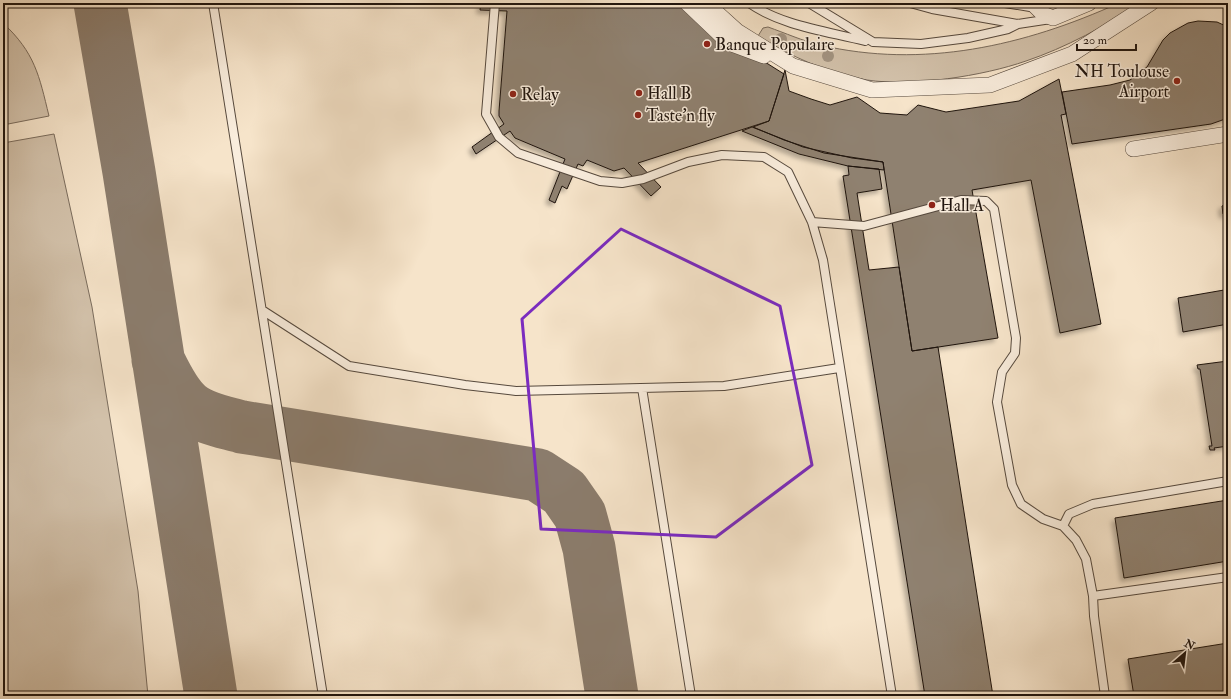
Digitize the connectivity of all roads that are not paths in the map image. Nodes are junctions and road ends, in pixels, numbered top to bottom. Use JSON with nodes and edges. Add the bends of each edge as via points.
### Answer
{"nodes":[{"id":1,"x":213,"y":3,"type":"edge"},
{"id":2,"x":495,"y":3,"type":"edge"},
{"id":3,"x":687,"y":3,"type":"edge"},
{"id":4,"x":706,"y":3,"type":"edge"},
{"id":5,"x":749,"y":3,"type":"edge"},
{"id":6,"x":809,"y":3,"type":"edge"},
{"id":7,"x":910,"y":3,"type":"edge"},
{"id":8,"x":1005,"y":3,"type":"edge"},
{"id":9,"x":1089,"y":3,"type":"edge"},
{"id":10,"x":1151,"y":3,"type":"edge"},
{"id":11,"x":1030,"y":4,"type":"edge"},
{"id":12,"x":1053,"y":18,"type":"junction"},
{"id":13,"x":1018,"y":24,"type":"junction"},
{"id":14,"x":873,"y":42,"type":"junction"},
{"id":15,"x":793,"y":66,"type":"junction"},
{"id":16,"x":1228,"y":134,"type":"edge"},
{"id":17,"x":1133,"y":149,"type":"dead end"},
{"id":18,"x":812,"y":222,"type":"junction"},
{"id":19,"x":262,"y":310,"type":"junction"},
{"id":20,"x":839,"y":368,"type":"junction"},
{"id":21,"x":642,"y":388,"type":"junction"},
{"id":22,"x":1228,"y":481,"type":"edge"},
{"id":23,"x":1063,"y":526,"type":"junction"},
{"id":24,"x":1228,"y":577,"type":"edge"},
{"id":25,"x":1093,"y":596,"type":"junction"},
{"id":26,"x":323,"y":696,"type":"edge"},
{"id":27,"x":691,"y":696,"type":"edge"},
{"id":28,"x":892,"y":696,"type":"edge"},
{"id":29,"x":1105,"y":696,"type":"edge"}],
"edges":[{"from":1,"to":19,"type":"lane"},
{"from":2,"to":18,"type":"lane","via":[[486,114],[499,137],[518,153],[600,181],[622,183],[643,180],[688,162],[722,155],[764,157],[788,172]]},
{"from":3,"to":15,"type":"street","via":[[729,43]]},
{"from":4,"to":15,"type":"street","via":[[737,31]]},
{"from":5,"to":14,"type":"lane","via":[[758,10],[796,24]]},
{"from":6,"to":14,"type":"lane"},
{"from":7,"to":13,"type":"lane"},
{"from":8,"to":11,"type":"lane"},
{"from":9,"to":12,"type":"street"},
{"from":10,"to":15,"type":"street","via":[[1072,54],[990,85],[872,90]]},
{"from":11,"to":12,"type":"street"},
{"from":12,"to":13,"type":"lane"},
{"from":13,"to":14,"type":"lane","via":[[1008,29],[968,38],[921,44]]},
{"from":16,"to":17,"type":"street"},
{"from":18,"to":20,"type":"lane","via":[[823,260]]},
{"from":18,"to":23,"type":"lane","via":[[864,226],[961,200],[986,201],[994,210],[1016,338],[1015,353],[1002,372],[997,402],[1012,485],[1022,504],[1043,519]]},
{"from":19,"to":21,"type":"lane","via":[[349,366],[465,385],[516,390]]},
{"from":19,"to":26,"type":"lane"},
{"from":20,"to":21,"type":"lane","via":[[724,386]]},
{"from":20,"to":28,"type":"lane"},
{"from":21,"to":27,"type":"lane"},
{"from":22,"to":23,"type":"lane","via":[[1093,504],[1068,514]]},
{"from":23,"to":25,"type":"lane","via":[[1076,540],[1086,560]]},
{"from":24,"to":25,"type":"lane"},
{"from":25,"to":29,"type":"lane"}]}
